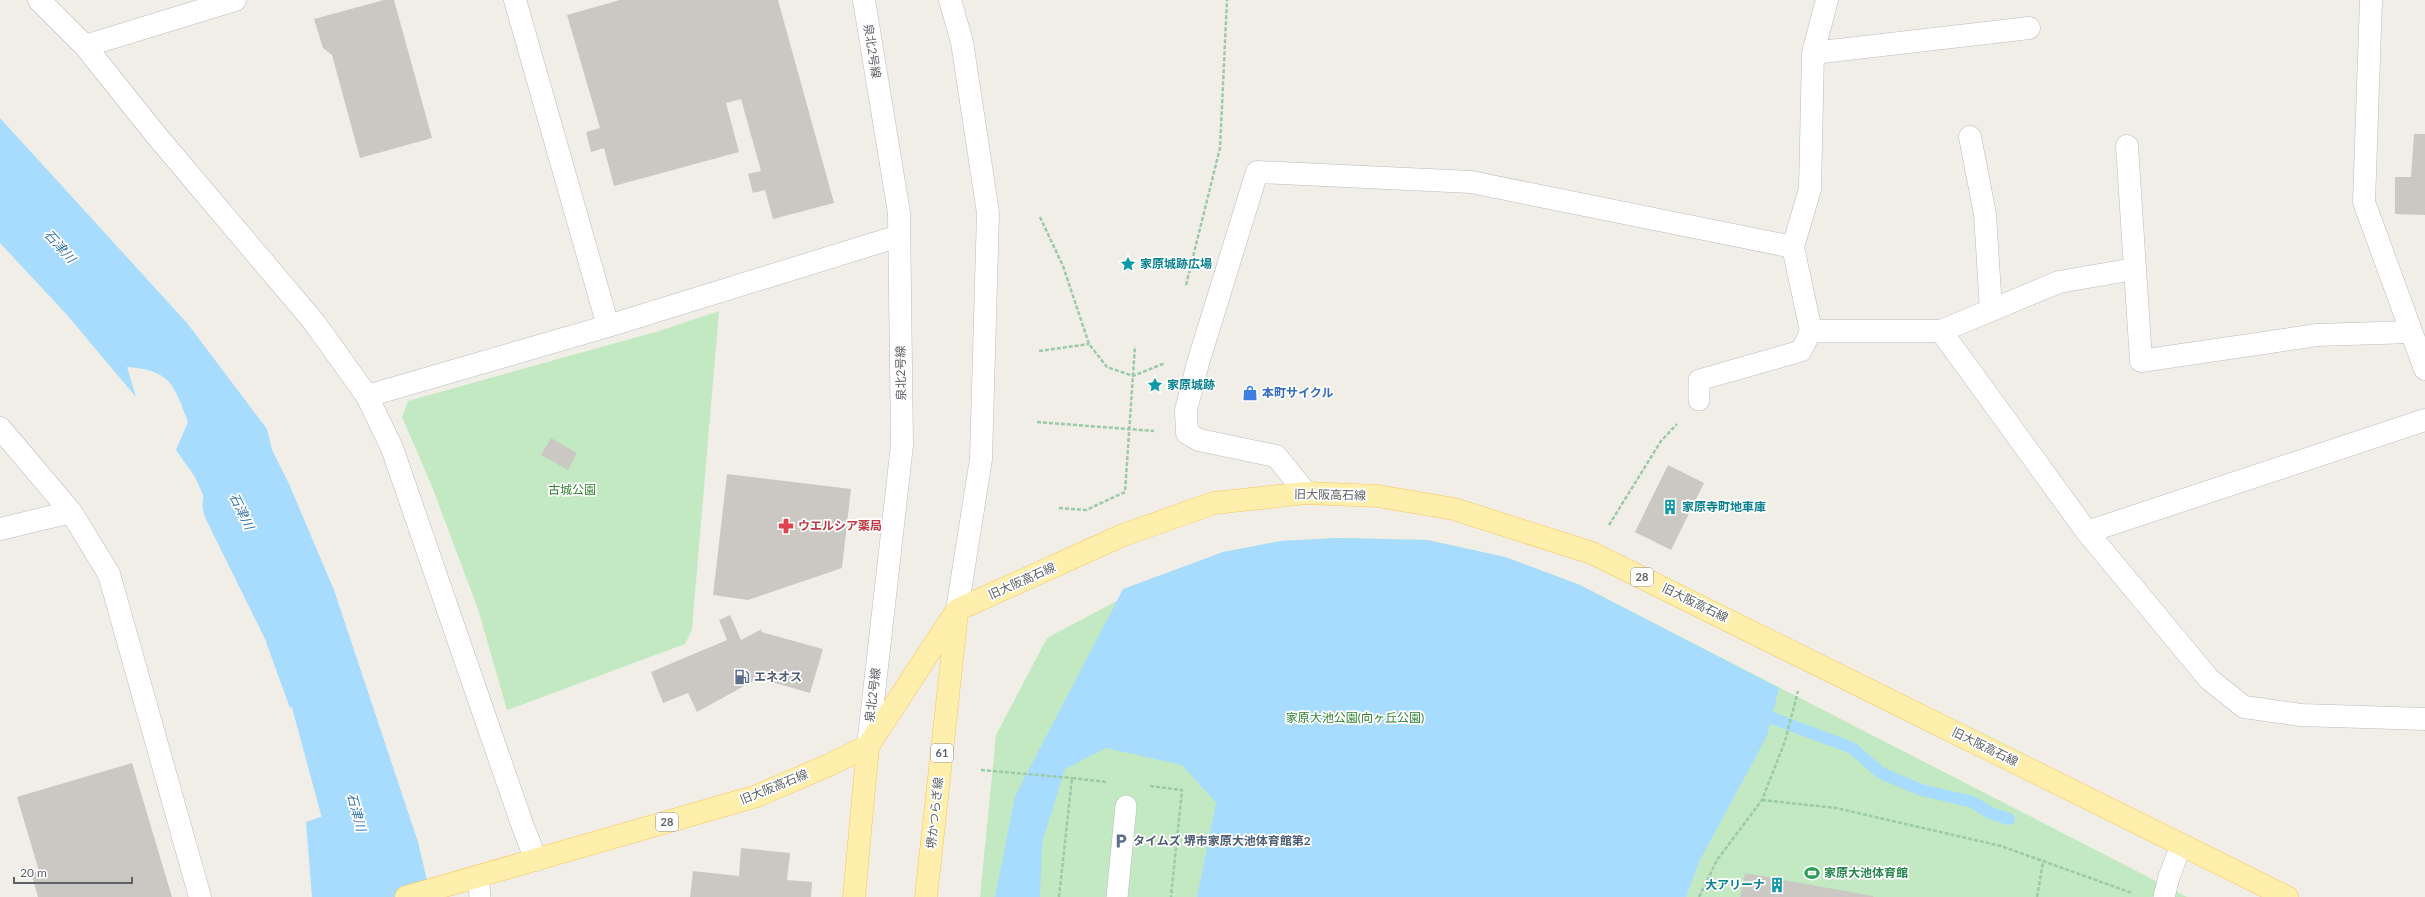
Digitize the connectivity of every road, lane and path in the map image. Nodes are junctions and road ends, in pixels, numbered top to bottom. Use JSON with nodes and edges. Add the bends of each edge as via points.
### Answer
{"nodes":[{"id":1,"x":39,"y":0,"type":"edge"},
{"id":2,"x":235,"y":0,"type":"edge"},
{"id":3,"x":515,"y":0,"type":"edge"},
{"id":4,"x":864,"y":0,"type":"edge"},
{"id":5,"x":950,"y":0,"type":"edge"},
{"id":6,"x":1227,"y":0,"type":"edge"},
{"id":7,"x":1827,"y":0,"type":"edge"},
{"id":8,"x":2371,"y":0,"type":"edge"},
{"id":9,"x":2029,"y":28,"type":"dead end"},
{"id":10,"x":85,"y":46,"type":"junction"},
{"id":11,"x":1813,"y":53,"type":"junction"},
{"id":12,"x":1970,"y":137,"type":"dead end"},
{"id":13,"x":2127,"y":146,"type":"dead end"},
{"id":14,"x":1040,"y":217,"type":"dead end"},
{"id":15,"x":899,"y":236,"type":"junction"},
{"id":16,"x":1793,"y":247,"type":"junction"},
{"id":17,"x":2134,"y":269,"type":"junction"},
{"id":18,"x":1184,"y":293,"type":"dead end"},
{"id":19,"x":1992,"y":310,"type":"junction"},
{"id":20,"x":608,"y":326,"type":"junction"},
{"id":21,"x":1811,"y":330,"type":"junction"},
{"id":22,"x":1941,"y":330,"type":"junction"},
{"id":23,"x":2411,"y":332,"type":"junction"},
{"id":24,"x":1089,"y":344,"type":"junction"},
{"id":25,"x":1135,"y":346,"type":"dead end"},
{"id":26,"x":1039,"y":351,"type":"dead end"},
{"id":27,"x":1167,"y":362,"type":"dead end"},
{"id":28,"x":2425,"y":369,"type":"edge"},
{"id":29,"x":1133,"y":376,"type":"junction"},
{"id":30,"x":367,"y":396,"type":"junction"},
{"id":31,"x":1699,"y":400,"type":"joint"},
{"id":32,"x":2425,"y":420,"type":"edge"},
{"id":33,"x":1037,"y":422,"type":"dead end"},
{"id":34,"x":0,"y":428,"type":"edge"},
{"id":35,"x":1129,"y":429,"type":"junction"},
{"id":36,"x":1187,"y":433,"type":"junction"},
{"id":37,"x":1306,"y":493,"type":"junction"},
{"id":38,"x":1059,"y":508,"type":"dead end"},
{"id":39,"x":72,"y":512,"type":"junction"},
{"id":40,"x":0,"y":529,"type":"edge"},
{"id":41,"x":2087,"y":532,"type":"junction"},
{"id":42,"x":1592,"y":553,"type":"junction"},
{"id":43,"x":957,"y":610,"type":"junction"},
{"id":44,"x":1799,"y":688,"type":"dead end"},
{"id":45,"x":2425,"y":719,"type":"edge"},
{"id":46,"x":868,"y":746,"type":"junction"},
{"id":47,"x":981,"y":770,"type":"dead end"},
{"id":48,"x":1072,"y":778,"type":"dead end"},
{"id":49,"x":1762,"y":800,"type":"junction"},
{"id":50,"x":1126,"y":806,"type":"dead end"},
{"id":51,"x":2181,"y":845,"type":"junction"},
{"id":52,"x":536,"y":860,"type":"junction"},
{"id":53,"x":2044,"y":862,"type":"junction"},
{"id":54,"x":473,"y":885,"type":"edge"},
{"id":55,"x":2133,"y":894,"type":"dead end"},
{"id":56,"x":200,"y":897,"type":"edge"},
{"id":57,"x":406,"y":897,"type":"edge"},
{"id":58,"x":854,"y":897,"type":"edge"},
{"id":59,"x":926,"y":897,"type":"edge"},
{"id":60,"x":1118,"y":897,"type":"edge"},
{"id":61,"x":1699,"y":897,"type":"edge"},
{"id":62,"x":2037,"y":897,"type":"edge"},
{"id":63,"x":2164,"y":897,"type":"edge"},
{"id":64,"x":2287,"y":897,"type":"edge"}],
"edges":[{"from":1,"to":10,"type":"street"},
{"from":2,"to":10,"type":"street"},
{"from":3,"to":20,"type":"street"},
{"from":4,"to":15,"type":"street","name":"泉北2号線","via":[[899,213]]},
{"from":5,"to":43,"type":"street","via":[[962,42],[988,213],[981,459]]},
{"from":6,"to":18,"type":"path","via":[[1220,148]]},
{"from":7,"to":11,"type":"street"},
{"from":8,"to":23,"type":"street","via":[[2364,202]]},
{"from":9,"to":11,"type":"street"},
{"from":10,"to":30,"type":"street","via":[[156,135],[314,322]]},
{"from":11,"to":16,"type":"street","via":[[1810,189]]},
{"from":12,"to":19,"type":"street","via":[[1985,214]]},
{"from":13,"to":17,"type":"street"},
{"from":14,"to":24,"type":"path","via":[[1063,266]]},
{"from":15,"to":20,"type":"street"},
{"from":15,"to":46,"type":"street","name":"泉北2号線","via":[[902,445]]},
{"from":16,"to":21,"type":"street"},
{"from":16,"to":36,"type":"street","via":[[1471,182],[1257,172],[1198,363],[1186,410]]},
{"from":17,"to":19,"type":"street","via":[[2059,282]]},
{"from":17,"to":23,"type":"street","via":[[2141,361],[2317,335]]},
{"from":19,"to":22,"type":"street"},
{"from":20,"to":30,"type":"street"},
{"from":21,"to":22,"type":"street"},
{"from":21,"to":31,"type":"lane","via":[[1801,351],[1699,380]]},
{"from":22,"to":41,"type":"street"},
{"from":23,"to":28,"type":"street"},
{"from":24,"to":26,"type":"path"},
{"from":24,"to":29,"type":"path","via":[[1107,367]]},
{"from":25,"to":29,"type":"path"},
{"from":27,"to":29,"type":"path"},
{"from":29,"to":35,"type":"path"},
{"from":30,"to":52,"type":"street","via":[[392,448]]},
{"from":31,"to":42,"type":"path","via":[[1661,441]]},
{"from":32,"to":41,"type":"street"},
{"from":33,"to":35,"type":"path"},
{"from":34,"to":39,"type":"street"},
{"from":35,"to":36,"type":"path"},
{"from":35,"to":38,"type":"path","via":[[1125,492],[1086,510]]},
{"from":36,"to":37,"type":"street","via":[[1199,440],[1276,456]]},
{"from":37,"to":42,"type":"main road","name":"旧大阪高石線","number":"28","via":[[1378,496],[1454,509]]},
{"from":37,"to":43,"type":"main road","name":"旧大阪高石線","number":"28","via":[[1214,503],[1123,535]]},
{"from":39,"to":40,"type":"street"},
{"from":39,"to":56,"type":"street","via":[[109,574]]},
{"from":41,"to":45,"type":"street","via":[[2209,679],[2244,706],[2301,715]]},
{"from":42,"to":51,"type":"main road","name":"旧大阪高石線","number":"28"},
{"from":43,"to":46,"type":"main road"},
{"from":43,"to":59,"type":"main road","name":"堺かつらぎ線","number":"61"},
{"from":44,"to":49,"type":"path","via":[[1785,741]]},
{"from":46,"to":52,"type":"main road","name":"旧大阪高石線","number":"28","via":[[757,796]]},
{"from":46,"to":58,"type":"main road"},
{"from":47,"to":48,"type":"path"},
{"from":49,"to":53,"type":"path","via":[[1836,808],[2001,846]]},
{"from":49,"to":61,"type":"path","via":[[1717,860]]},
{"from":50,"to":60,"type":"lane"},
{"from":51,"to":63,"type":"lane"},
{"from":51,"to":64,"type":"main road","name":"旧大阪高石線","number":"28"},
{"from":52,"to":54,"type":"main road","name":"旧大阪高石線","number":"28"},
{"from":53,"to":55,"type":"path"},
{"from":53,"to":62,"type":"path"},
{"from":54,"to":57,"type":"main road","name":"旧大阪高石線","number":"28"}]}
